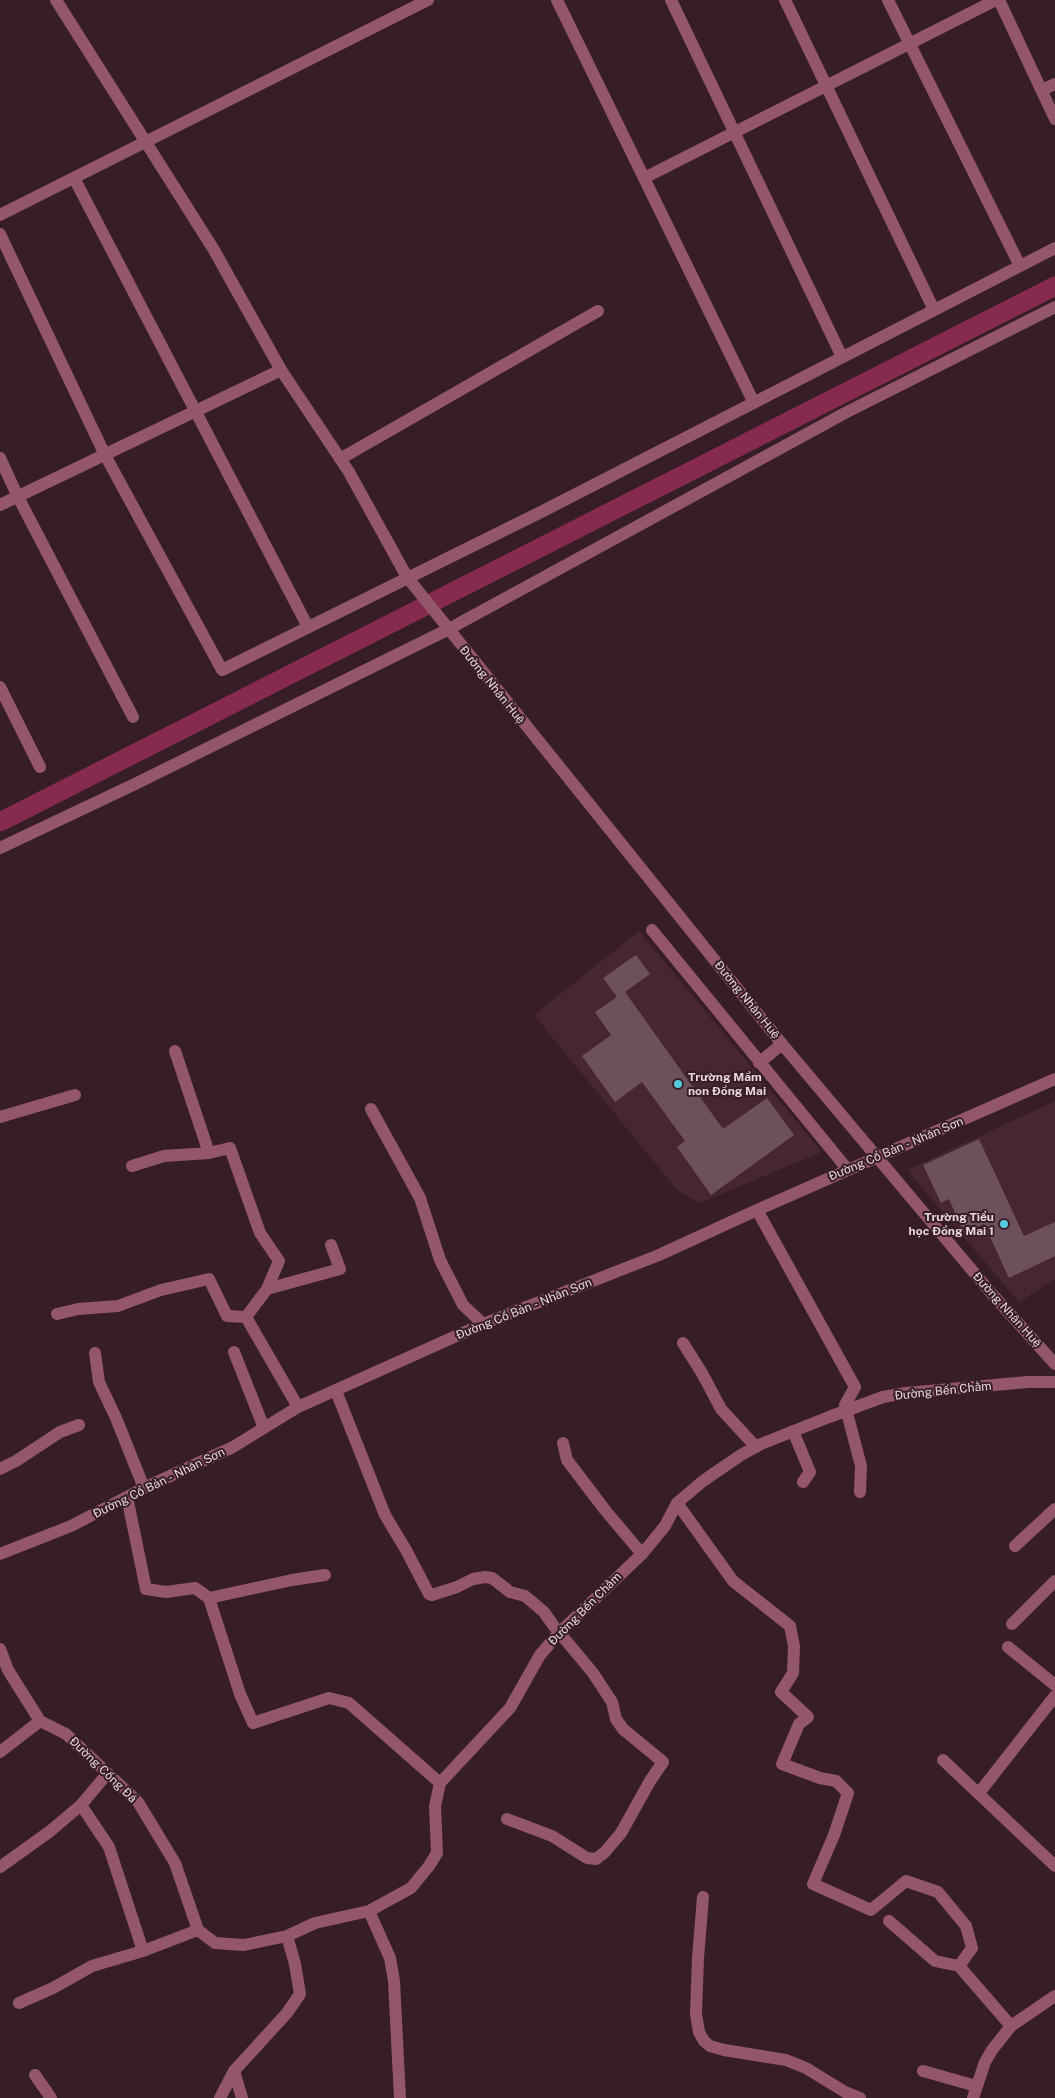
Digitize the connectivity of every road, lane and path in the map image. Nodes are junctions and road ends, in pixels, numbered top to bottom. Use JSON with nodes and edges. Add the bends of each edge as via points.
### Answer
{"nodes":[{"id":1,"x":56,"y":0,"type":"edge"},
{"id":2,"x":428,"y":0,"type":"edge"},
{"id":3,"x":557,"y":0,"type":"edge"},
{"id":4,"x":671,"y":0,"type":"edge"},
{"id":5,"x":785,"y":0,"type":"edge"},
{"id":6,"x":888,"y":0,"type":"edge"},
{"id":7,"x":997,"y":0,"type":"edge"},
{"id":8,"x":909,"y":44,"type":"junction"},
{"id":9,"x":1055,"y":84,"type":"edge"},
{"id":10,"x":826,"y":85,"type":"junction"},
{"id":11,"x":1042,"y":90,"type":"junction"},
{"id":12,"x":1055,"y":119,"type":"edge"},
{"id":13,"x":734,"y":132,"type":"junction"},
{"id":14,"x":145,"y":142,"type":"junction"},
{"id":15,"x":74,"y":178,"type":"junction"},
{"id":16,"x":644,"y":178,"type":"junction"},
{"id":17,"x":0,"y":216,"type":"edge"},
{"id":18,"x":0,"y":234,"type":"edge"},
{"id":19,"x":1055,"y":248,"type":"edge"},
{"id":20,"x":1020,"y":266,"type":"junction"},
{"id":21,"x":1055,"y":307,"type":"edge"},
{"id":22,"x":934,"y":310,"type":"junction"},
{"id":23,"x":598,"y":311,"type":"dead end"},
{"id":24,"x":842,"y":357,"type":"junction"},
{"id":25,"x":281,"y":370,"type":"junction"},
{"id":26,"x":754,"y":402,"type":"junction"},
{"id":27,"x":194,"y":412,"type":"junction"},
{"id":28,"x":105,"y":455,"type":"junction"},
{"id":29,"x":0,"y":458,"type":"edge"},
{"id":30,"x":340,"y":459,"type":"junction"},
{"id":31,"x":18,"y":497,"type":"junction"},
{"id":32,"x":0,"y":505,"type":"edge"},
{"id":33,"x":407,"y":577,"type":"junction"},
{"id":34,"x":308,"y":627,"type":"junction"},
{"id":35,"x":447,"y":630,"type":"junction"},
{"id":36,"x":0,"y":687,"type":"edge"},
{"id":37,"x":133,"y":717,"type":"dead end"},
{"id":38,"x":40,"y":767,"type":"dead end"},
{"id":39,"x":0,"y":848,"type":"edge"},
{"id":40,"x":652,"y":930,"type":"dead end"},
{"id":41,"x":782,"y":1044,"type":"junction"},
{"id":42,"x":176,"y":1051,"type":"dead end"},
{"id":43,"x":759,"y":1063,"type":"junction"},
{"id":44,"x":1055,"y":1079,"type":"edge"},
{"id":45,"x":75,"y":1095,"type":"dead end"},
{"id":46,"x":372,"y":1109,"type":"dead end"},
{"id":47,"x":0,"y":1117,"type":"edge"},
{"id":48,"x":209,"y":1153,"type":"junction"},
{"id":49,"x":878,"y":1159,"type":"junction"},
{"id":50,"x":132,"y":1166,"type":"dead end"},
{"id":51,"x":848,"y":1170,"type":"junction"},
{"id":52,"x":757,"y":1210,"type":"junction"},
{"id":53,"x":331,"y":1245,"type":"dead end"},
{"id":54,"x":267,"y":1289,"type":"junction"},
{"id":55,"x":57,"y":1314,"type":"dead end"},
{"id":56,"x":246,"y":1317,"type":"junction"},
{"id":57,"x":483,"y":1324,"type":"junction"},
{"id":58,"x":683,"y":1343,"type":"dead end"},
{"id":59,"x":234,"y":1352,"type":"dead end"},
{"id":60,"x":95,"y":1353,"type":"dead end"},
{"id":61,"x":1055,"y":1363,"type":"edge"},
{"id":62,"x":1055,"y":1382,"type":"edge"},
{"id":63,"x":336,"y":1391,"type":"junction"},
{"id":64,"x":298,"y":1407,"type":"junction"},
{"id":65,"x":846,"y":1410,"type":"junction"},
{"id":66,"x":79,"y":1425,"type":"dead end"},
{"id":67,"x":264,"y":1428,"type":"junction"},
{"id":68,"x":793,"y":1431,"type":"junction"},
{"id":69,"x":563,"y":1443,"type":"dead end"},
{"id":70,"x":756,"y":1447,"type":"junction"},
{"id":71,"x":0,"y":1469,"type":"edge"},
{"id":72,"x":803,"y":1482,"type":"dead end"},
{"id":73,"x":144,"y":1488,"type":"junction"},
{"id":74,"x":860,"y":1492,"type":"dead end"},
{"id":75,"x":127,"y":1497,"type":"junction"},
{"id":76,"x":677,"y":1503,"type":"junction"},
{"id":77,"x":1055,"y":1509,"type":"edge"},
{"id":78,"x":1015,"y":1546,"type":"dead end"},
{"id":79,"x":0,"y":1554,"type":"edge"},
{"id":80,"x":642,"y":1554,"type":"junction"},
{"id":81,"x":325,"y":1575,"type":"dead end"},
{"id":82,"x":1055,"y":1581,"type":"edge"},
{"id":83,"x":209,"y":1598,"type":"junction"},
{"id":84,"x":1012,"y":1624,"type":"dead end"},
{"id":85,"x":559,"y":1633,"type":"junction"},
{"id":86,"x":1008,"y":1647,"type":"dead end"},
{"id":87,"x":0,"y":1649,"type":"edge"},
{"id":88,"x":1055,"y":1685,"type":"edge"},
{"id":89,"x":1055,"y":1696,"type":"edge"},
{"id":90,"x":40,"y":1721,"type":"junction"},
{"id":91,"x":0,"y":1752,"type":"edge"},
{"id":92,"x":944,"y":1760,"type":"dead end"},
{"id":93,"x":107,"y":1774,"type":"junction"},
{"id":94,"x":440,"y":1783,"type":"junction"},
{"id":95,"x":979,"y":1793,"type":"junction"},
{"id":96,"x":81,"y":1805,"type":"junction"},
{"id":97,"x":506,"y":1819,"type":"dead end"},
{"id":98,"x":1055,"y":1866,"type":"edge"},
{"id":99,"x":0,"y":1867,"type":"edge"},
{"id":100,"x":703,"y":1897,"type":"dead end"},
{"id":101,"x":369,"y":1910,"type":"junction"},
{"id":102,"x":889,"y":1921,"type":"dead end"},
{"id":103,"x":198,"y":1930,"type":"junction"},
{"id":104,"x":287,"y":1936,"type":"junction"},
{"id":105,"x":142,"y":1951,"type":"junction"},
{"id":106,"x":959,"y":1966,"type":"junction"},
{"id":107,"x":1055,"y":1996,"type":"edge"},
{"id":108,"x":19,"y":2003,"type":"dead end"},
{"id":109,"x":1011,"y":2026,"type":"junction"},
{"id":110,"x":234,"y":2071,"type":"junction"},
{"id":111,"x":923,"y":2071,"type":"dead end"},
{"id":112,"x":35,"y":2075,"type":"dead end"},
{"id":113,"x":975,"y":2092,"type":"edge"},
{"id":114,"x":51,"y":2098,"type":"edge"},
{"id":115,"x":220,"y":2098,"type":"edge"},
{"id":116,"x":242,"y":2098,"type":"edge"},
{"id":117,"x":400,"y":2098,"type":"edge"},
{"id":118,"x":860,"y":2098,"type":"edge"}],
"edges":[{"from":1,"to":14,"type":"street","name":"Đường Nhân Huệ"},
{"from":2,"to":14,"type":"street"},
{"from":3,"to":16,"type":"street"},
{"from":4,"to":13,"type":"street"},
{"from":5,"to":10,"type":"street"},
{"from":6,"to":8,"type":"street"},
{"from":7,"to":8,"type":"street"},
{"from":7,"to":11,"type":"street"},
{"from":8,"to":10,"type":"street"},
{"from":8,"to":20,"type":"street"},
{"from":9,"to":11,"type":"street"},
{"from":10,"to":13,"type":"street"},
{"from":10,"to":22,"type":"street"},
{"from":11,"to":12,"type":"street"},
{"from":13,"to":16,"type":"street"},
{"from":13,"to":24,"type":"street"},
{"from":14,"to":15,"type":"street"},
{"from":14,"to":25,"type":"street","name":"Đường Nhân Huệ","via":[[214,250]]},
{"from":15,"to":17,"type":"street"},
{"from":15,"to":27,"type":"street"},
{"from":16,"to":26,"type":"street"},
{"from":18,"to":28,"type":"street"},
{"from":19,"to":20,"type":"street"},
{"from":20,"to":22,"type":"street"},
{"from":21,"to":35,"type":"street","via":[[844,413]]},
{"from":22,"to":24,"type":"street"},
{"from":23,"to":30,"type":"street"},
{"from":24,"to":26,"type":"street"},
{"from":25,"to":27,"type":"street"},
{"from":25,"to":30,"type":"street","name":"Đường Nhân Huệ"},
{"from":26,"to":33,"type":"street"},
{"from":27,"to":28,"type":"street"},
{"from":27,"to":34,"type":"street"},
{"from":28,"to":31,"type":"street"},
{"from":28,"to":34,"type":"street","via":[[222,670]]},
{"from":29,"to":31,"type":"street"},
{"from":30,"to":33,"type":"street","name":"Đường Nhân Huệ"},
{"from":31,"to":32,"type":"street"},
{"from":31,"to":37,"type":"street"},
{"from":33,"to":34,"type":"street"},
{"from":33,"to":35,"type":"street","name":"Đường Nhân Huệ"},
{"from":35,"to":39,"type":"street"},
{"from":35,"to":41,"type":"street","name":"Đường Nhân Huệ"},
{"from":36,"to":38,"type":"street"},
{"from":40,"to":43,"type":"street"},
{"from":41,"to":43,"type":"street"},
{"from":41,"to":49,"type":"street","name":"Đường Nhân Huệ"},
{"from":42,"to":48,"type":"street"},
{"from":43,"to":51,"type":"street"},
{"from":44,"to":49,"type":"street","name":"Đường Cổ Bản - Nhân Sơn"},
{"from":45,"to":47,"type":"street"},
{"from":46,"to":57,"type":"street","via":[[420,1198],[440,1260],[463,1305]]},
{"from":48,"to":50,"type":"street","via":[[164,1156]]},
{"from":48,"to":54,"type":"street","via":[[230,1148],[260,1234],[279,1261]]},
{"from":49,"to":51,"type":"street","name":"Đường Cổ Bản - Nhân Sơn"},
{"from":49,"to":61,"type":"street","name":"Đường Nhân Huệ"},
{"from":51,"to":52,"type":"street","name":"Đường Cổ Bản - Nhân Sơn"},
{"from":52,"to":57,"type":"street","name":"Đường Cổ Bản - Nhân Sơn","via":[[659,1255]]},
{"from":52,"to":65,"type":"street","via":[[855,1388],[845,1405]]},
{"from":53,"to":54,"type":"street","via":[[340,1269]]},
{"from":54,"to":56,"type":"street"},
{"from":55,"to":56,"type":"street","via":[[118,1306],[161,1290],[209,1279],[227,1316]]},
{"from":56,"to":64,"type":"street"},
{"from":57,"to":63,"type":"street","name":"Đường Cổ Bản - Nhân Sơn"},
{"from":58,"to":70,"type":"street","via":[[721,1409]]},
{"from":59,"to":67,"type":"street"},
{"from":60,"to":73,"type":"street","via":[[99,1382]]},
{"from":62,"to":65,"type":"street","name":"Đường Bến Chằm","via":[[906,1393]]},
{"from":63,"to":64,"type":"street","name":"Đường Cổ Bản - Nhân Sơn"},
{"from":63,"to":85,"type":"street","via":[[385,1515],[429,1594],[477,1578],[489,1578],[535,1604]]},
{"from":64,"to":67,"type":"street","name":"Đường Cổ Bản - Nhân Sơn"},
{"from":65,"to":68,"type":"street","name":"Đường Bến Chằm"},
{"from":65,"to":74,"type":"street","via":[[861,1466]]},
{"from":66,"to":71,"type":"street","via":[[60,1432]]},
{"from":67,"to":73,"type":"street","name":"Đường Cổ Bản - Nhân Sơn","via":[[233,1447]]},
{"from":68,"to":70,"type":"street","name":"Đường Bến Chằm"},
{"from":68,"to":72,"type":"street","via":[[810,1472]]},
{"from":69,"to":80,"type":"street","via":[[567,1460]]},
{"from":70,"to":76,"type":"street","name":"Đường Bến Chằm","via":[[703,1481]]},
{"from":73,"to":75,"type":"street","name":"Đường Cổ Bản - Nhân Sơn"},
{"from":75,"to":79,"type":"street","name":"Đường Cổ Bản - Nhân Sơn","via":[[71,1526]]},
{"from":75,"to":83,"type":"street","via":[[146,1589],[166,1592],[195,1588]]},
{"from":76,"to":80,"type":"street","name":"Đường Bến Chằm","via":[[665,1526]]},
{"from":76,"to":106,"type":"street","via":[[733,1581],[790,1626],[794,1673],[781,1692],[808,1717],[799,1724],[782,1764],[836,1781],[848,1793],[813,1884],[871,1910],[906,1881],[938,1892],[966,1926],[972,1948]]},
{"from":77,"to":78,"type":"street"},
{"from":80,"to":85,"type":"street","name":"Đường Bến Chằm"},
{"from":81,"to":83,"type":"street"},
{"from":82,"to":84,"type":"street"},
{"from":83,"to":94,"type":"street","via":[[240,1694],[253,1723],[329,1698],[349,1703]]},
{"from":85,"to":94,"type":"street","name":"Đường Bến Chằm","via":[[540,1655],[510,1708]]},
{"from":85,"to":97,"type":"street","via":[[609,1696],[620,1727],[663,1762],[621,1833],[596,1859],[587,1858],[552,1836]]},
{"from":86,"to":88,"type":"street"},
{"from":87,"to":90,"type":"street","via":[[8,1670]]},
{"from":89,"to":95,"type":"street"},
{"from":90,"to":91,"type":"street"},
{"from":90,"to":93,"type":"street","name":"Đường Cống Đá","via":[[66,1734]]},
{"from":92,"to":95,"type":"street"},
{"from":93,"to":96,"type":"street"},
{"from":93,"to":103,"type":"street","name":"Đường Cống Đá","via":[[138,1802],[175,1863]]},
{"from":94,"to":101,"type":"street","via":[[435,1806],[437,1853],[430,1866],[411,1888]]},
{"from":95,"to":98,"type":"street"},
{"from":96,"to":99,"type":"street","via":[[50,1832]]},
{"from":96,"to":105,"type":"street","via":[[109,1847]]},
{"from":100,"to":118,"type":"street","via":[[696,2014],[698,2032],[704,2041],[724,2050],[786,2060]]},
{"from":101,"to":104,"type":"street","via":[[315,1923]]},
{"from":101,"to":117,"type":"street","via":[[390,1958],[394,1981]]},
{"from":102,"to":106,"type":"street","via":[[935,1961]]},
{"from":103,"to":104,"type":"street","via":[[215,1943],[244,1945]]},
{"from":103,"to":105,"type":"street"},
{"from":104,"to":110,"type":"street","via":[[300,1994]]},
{"from":105,"to":108,"type":"street","via":[[92,1966]]},
{"from":106,"to":109,"type":"street"},
{"from":107,"to":109,"type":"street"},
{"from":109,"to":113,"type":"street","via":[[985,2062]]},
{"from":110,"to":115,"type":"street"},
{"from":110,"to":116,"type":"street"},
{"from":111,"to":113,"type":"street"},
{"from":112,"to":114,"type":"street"}]}
